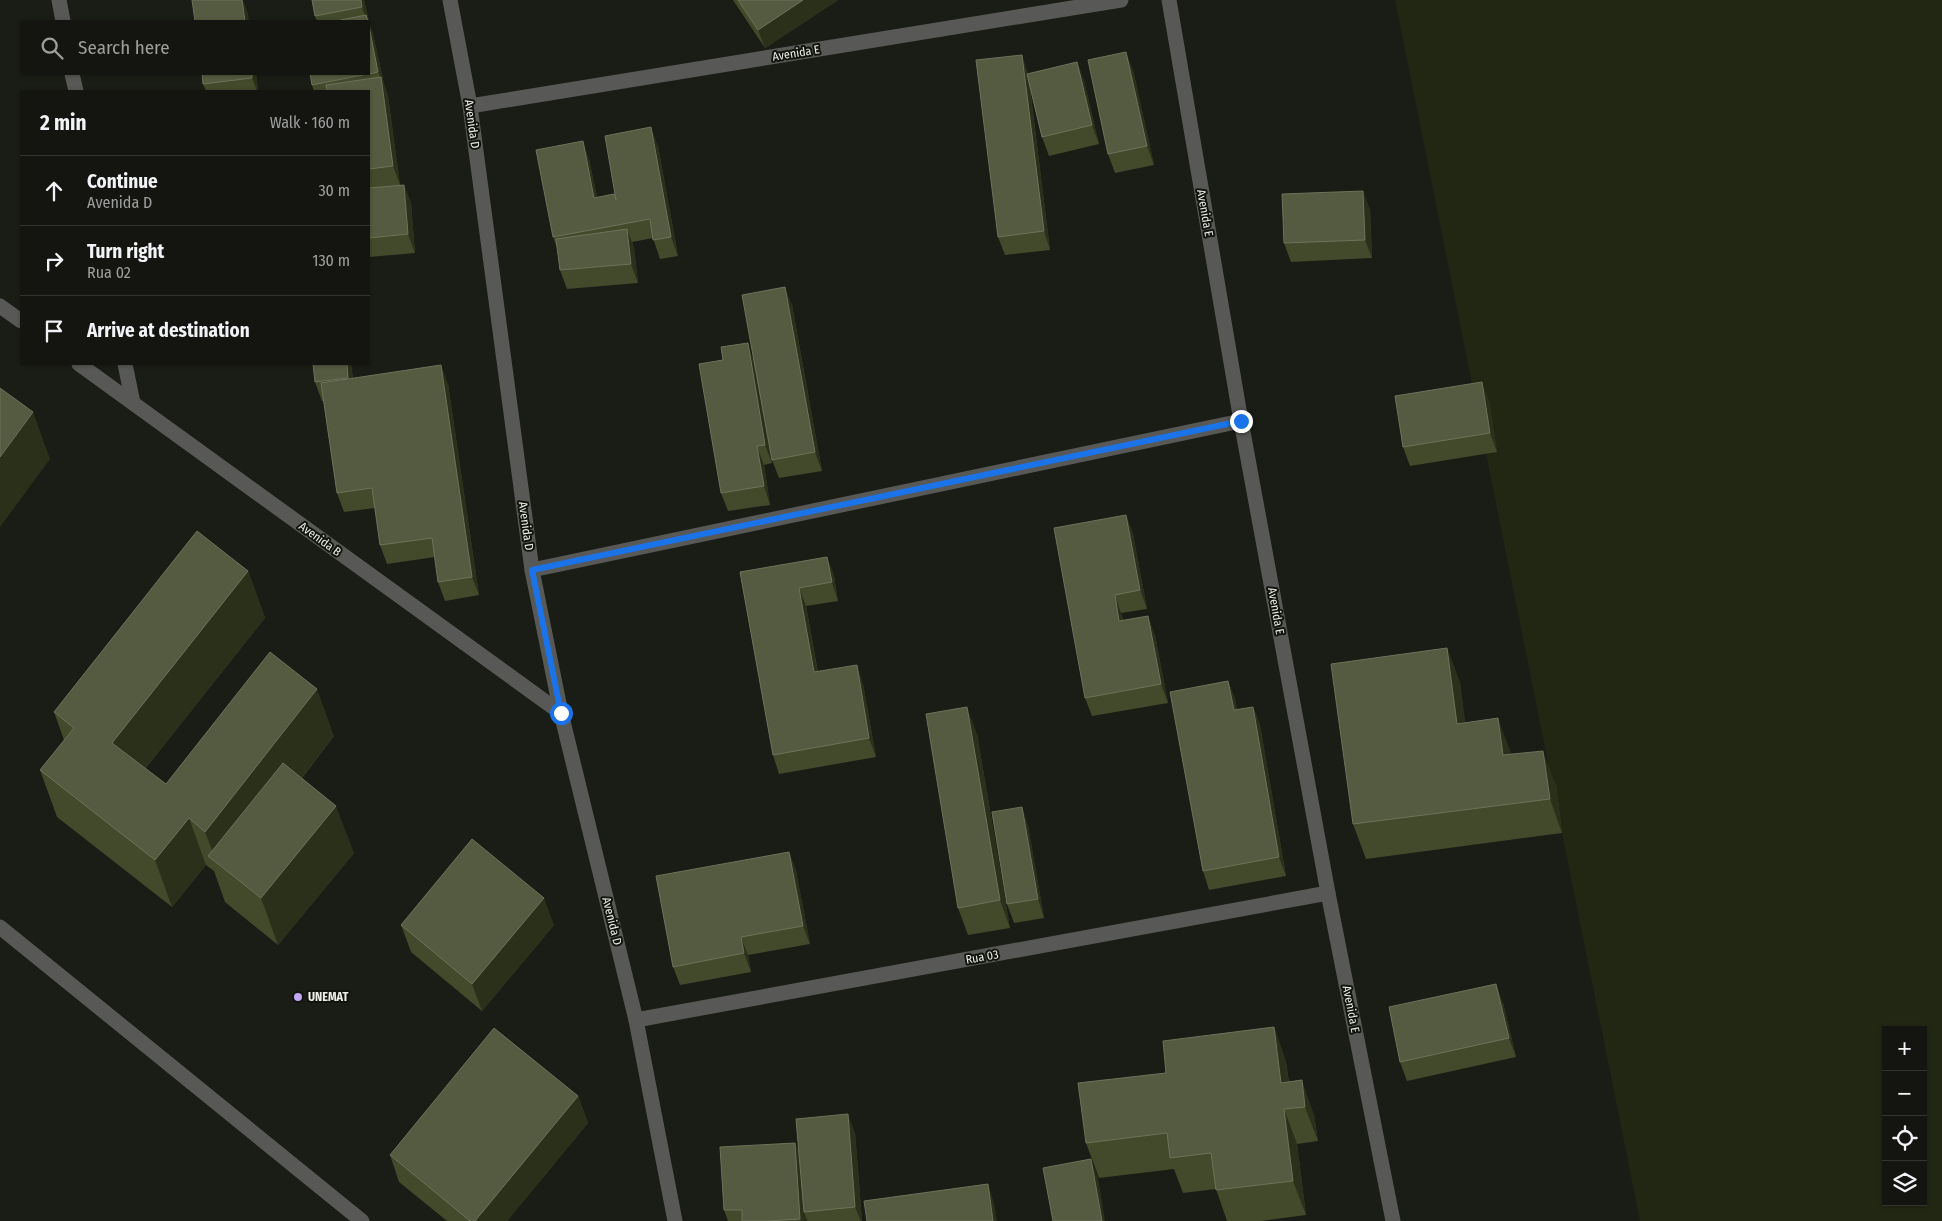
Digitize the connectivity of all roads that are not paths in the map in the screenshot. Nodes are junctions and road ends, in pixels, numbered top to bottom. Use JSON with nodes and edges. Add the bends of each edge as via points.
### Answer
{"nodes":[{"id":1,"x":59,"y":0,"type":"edge"},
{"id":2,"x":450,"y":0,"type":"edge"},
{"id":3,"x":1121,"y":0,"type":"edge"},
{"id":4,"x":1169,"y":0,"type":"edge"},
{"id":5,"x":63,"y":20,"type":"edge"},
{"id":6,"x":72,"y":75,"type":"edge"},
{"id":7,"x":76,"y":90,"type":"edge"},
{"id":8,"x":470,"y":106,"type":"junction"},
{"id":9,"x":0,"y":306,"type":"edge"},
{"id":10,"x":20,"y":321,"type":"edge"},
{"id":11,"x":80,"y":365,"type":"edge"},
{"id":12,"x":125,"y":365,"type":"edge"},
{"id":13,"x":132,"y":403,"type":"junction"},
{"id":14,"x":1241,"y":421,"type":"junction"},
{"id":15,"x":532,"y":570,"type":"junction"},
{"id":16,"x":561,"y":713,"type":"junction"},
{"id":17,"x":1328,"y":893,"type":"junction"},
{"id":18,"x":0,"y":927,"type":"edge"},
{"id":19,"x":636,"y":1020,"type":"junction"},
{"id":20,"x":362,"y":1221,"type":"edge"},
{"id":21,"x":675,"y":1221,"type":"edge"},
{"id":22,"x":1393,"y":1221,"type":"edge"}],
"edges":[{"from":1,"to":5,"type":"street"},
{"from":2,"to":8,"type":"street","name":"Avenida D"},
{"from":3,"to":8,"type":"street","name":"Avenida E"},
{"from":4,"to":14,"type":"street","name":"Avenida E"},
{"from":6,"to":7,"type":"street"},
{"from":8,"to":15,"type":"street","name":"Avenida D"},
{"from":9,"to":10,"type":"street"},
{"from":11,"to":13,"type":"street","name":"Avenida B"},
{"from":12,"to":13,"type":"street"},
{"from":13,"to":16,"type":"street","name":"Avenida B"},
{"from":14,"to":15,"type":"street"},
{"from":14,"to":17,"type":"street","name":"Avenida E"},
{"from":15,"to":16,"type":"street","name":"Avenida D"},
{"from":16,"to":19,"type":"street","name":"Avenida D"},
{"from":17,"to":19,"type":"street","name":"Rua 03"},
{"from":17,"to":22,"type":"street","name":"Avenida E"},
{"from":18,"to":20,"type":"street"},
{"from":19,"to":21,"type":"street","name":"Avenida D"}]}
